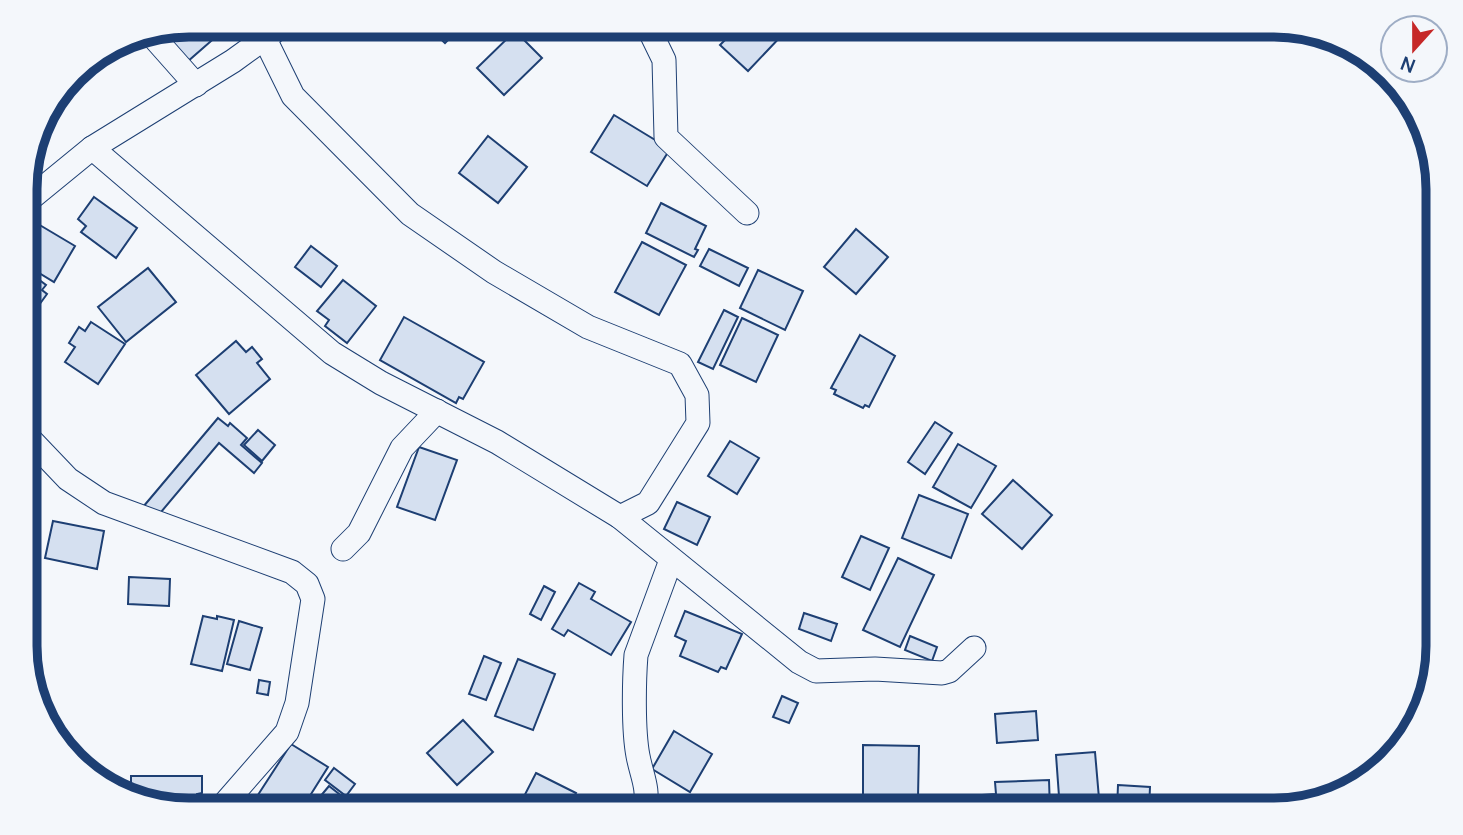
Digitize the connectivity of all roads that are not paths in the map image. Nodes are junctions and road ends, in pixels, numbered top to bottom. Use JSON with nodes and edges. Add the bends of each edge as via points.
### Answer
{"nodes":[{"id":1,"x":265,"y":37,"type":"edge"},
{"id":2,"x":275,"y":37,"type":"edge"},
{"id":3,"x":653,"y":37,"type":"edge"},
{"id":4,"x":156,"y":41,"type":"edge"},
{"id":5,"x":196,"y":85,"type":"junction"},
{"id":6,"x":92,"y":148,"type":"junction"},
{"id":7,"x":37,"y":193,"type":"edge"},
{"id":8,"x":747,"y":213,"type":"dead end"},
{"id":9,"x":437,"y":411,"type":"junction"},
{"id":10,"x":37,"y":446,"type":"edge"},
{"id":11,"x":620,"y":517,"type":"junction"},
{"id":12,"x":343,"y":549,"type":"dead end"},
{"id":13,"x":671,"y":560,"type":"junction"},
{"id":14,"x":974,"y":648,"type":"dead end"},
{"id":15,"x":230,"y":798,"type":"edge"},
{"id":16,"x":647,"y":798,"type":"edge"}],
"edges":[{"from":1,"to":5,"type":"street"},
{"from":2,"to":11,"type":"street","via":[[293,96],[410,214],[494,272],[588,327],[680,364],[697,395],[698,423],[648,503]]},
{"from":3,"to":8,"type":"street","via":[[664,60],[666,137]]},
{"from":4,"to":5,"type":"street"},
{"from":5,"to":6,"type":"street"},
{"from":6,"to":7,"type":"street"},
{"from":6,"to":9,"type":"street","via":[[332,353]]},
{"from":9,"to":11,"type":"street"},
{"from":9,"to":12,"type":"street","via":[[401,448],[359,533]]},
{"from":10,"to":15,"type":"street","via":[[68,478],[104,503],[292,572],[307,584],[313,599],[288,732]]},
{"from":11,"to":13,"type":"street"},
{"from":13,"to":14,"type":"street","via":[[816,671],[942,673]]},
{"from":13,"to":16,"type":"street","via":[[635,663],[637,754]]}]}
